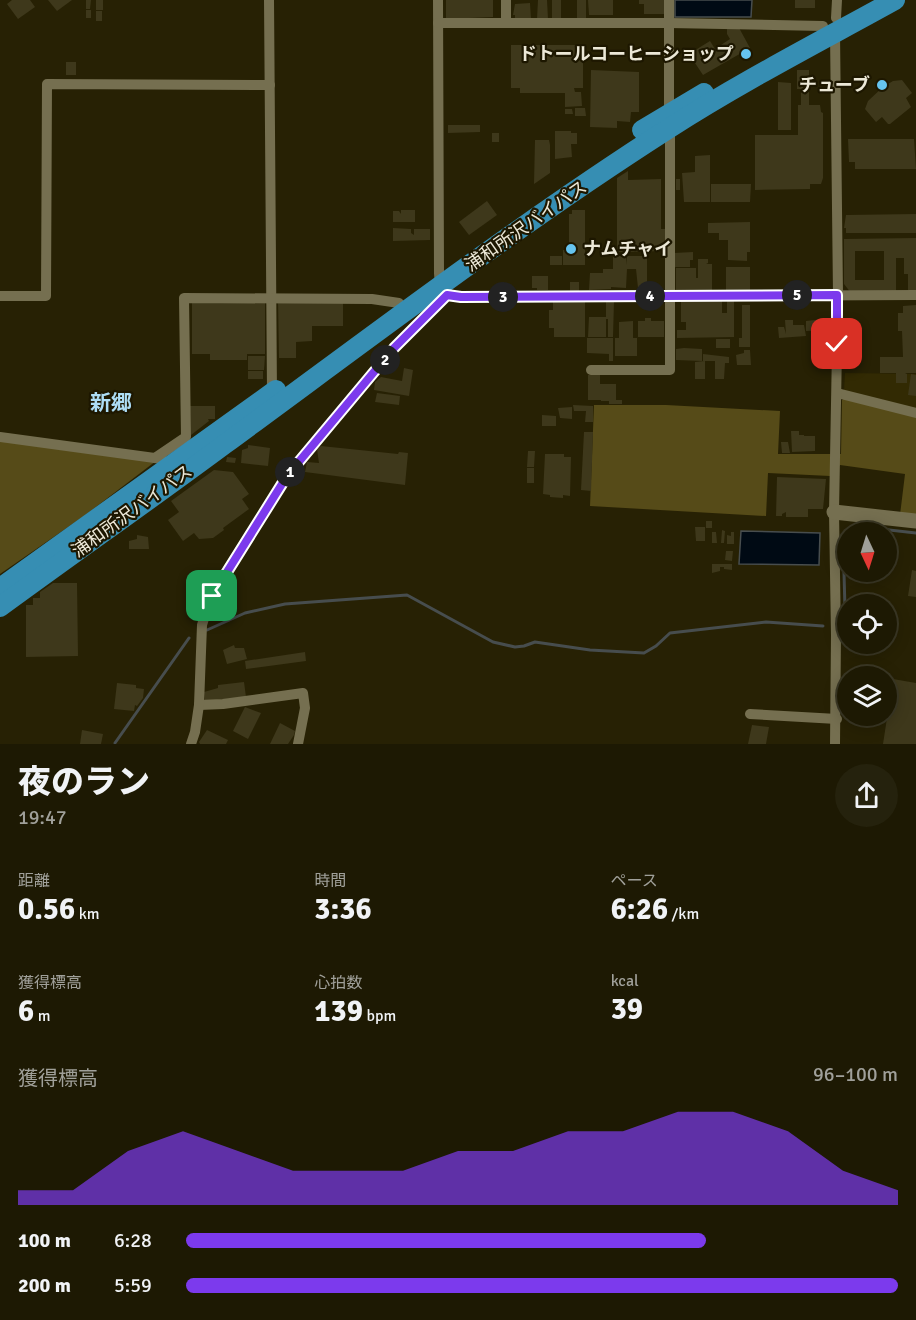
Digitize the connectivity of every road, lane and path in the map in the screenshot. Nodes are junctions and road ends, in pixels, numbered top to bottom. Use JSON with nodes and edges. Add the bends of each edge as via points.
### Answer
{"nodes":[{"id":1,"x":269,"y":0,"type":"edge"},
{"id":2,"x":438,"y":0,"type":"edge"},
{"id":3,"x":506,"y":0,"type":"edge"},
{"id":4,"x":669,"y":0,"type":"edge"},
{"id":5,"x":869,"y":0,"type":"edge"},
{"id":6,"x":895,"y":0,"type":"edge"},
{"id":7,"x":833,"y":19,"type":"edge"},
{"id":8,"x":506,"y":22,"type":"junction"},
{"id":9,"x":669,"y":22,"type":"junction"},
{"id":10,"x":438,"y":23,"type":"junction"},
{"id":11,"x":270,"y":85,"type":"junction"},
{"id":12,"x":669,"y":120,"type":"junction"},
{"id":13,"x":442,"y":285,"type":"junction"},
{"id":14,"x":837,"y":295,"type":"junction"},
{"id":15,"x":0,"y":296,"type":"edge"},
{"id":16,"x":670,"y":296,"type":"junction"},
{"id":17,"x":916,"y":296,"type":"edge"},
{"id":18,"x":270,"y":298,"type":"junction"},
{"id":19,"x":399,"y":303,"type":"junction"},
{"id":20,"x":591,"y":370,"type":"dead end"},
{"id":21,"x":272,"y":393,"type":"junction"},
{"id":22,"x":837,"y":393,"type":"junction"},
{"id":23,"x":916,"y":413,"type":"edge"},
{"id":24,"x":0,"y":437,"type":"edge"},
{"id":25,"x":155,"y":458,"type":"junction"},
{"id":26,"x":177,"y":461,"type":"junction"},
{"id":27,"x":834,"y":512,"type":"junction"},
{"id":28,"x":916,"y":521,"type":"edge"},
{"id":29,"x":0,"y":588,"type":"edge"},
{"id":30,"x":0,"y":607,"type":"edge"},
{"id":31,"x":199,"y":705,"type":"junction"},
{"id":32,"x":750,"y":714,"type":"dead end"},
{"id":33,"x":837,"y":719,"type":"junction"},
{"id":34,"x":191,"y":744,"type":"edge"},
{"id":35,"x":298,"y":744,"type":"edge"},
{"id":36,"x":835,"y":744,"type":"edge"}],
"edges":[{"from":1,"to":11,"type":"street"},
{"from":2,"to":10,"type":"street"},
{"from":3,"to":8,"type":"street"},
{"from":4,"to":9,"type":"street"},
{"from":5,"to":7,"type":"highway","name":"浦和所沢バイパス"},
{"from":6,"to":7,"type":"highway","name":"浦和所沢バイパス"},
{"from":7,"to":9,"type":"street"},
{"from":7,"to":12,"type":"highway","name":"浦和所沢バイパス","via":[[745,83]]},
{"from":7,"to":14,"type":"street"},
{"from":8,"to":9,"type":"street"},
{"from":8,"to":10,"type":"street"},
{"from":9,"to":12,"type":"street"},
{"from":10,"to":13,"type":"street"},
{"from":11,"to":15,"type":"street","via":[[47,84],[46,296]]},
{"from":11,"to":18,"type":"street"},
{"from":12,"to":13,"type":"highway","name":"浦和所沢バイパス"},
{"from":12,"to":16,"type":"street"},
{"from":13,"to":16,"type":"street","via":[[461,297]]},
{"from":13,"to":19,"type":"highway","name":"浦和所沢バイパス"},
{"from":13,"to":30,"type":"highway","name":"浦和所沢バイパス"},
{"from":13,"to":31,"type":"street","via":[[287,476],[212,596],[202,625]]},
{"from":14,"to":16,"type":"street"},
{"from":14,"to":17,"type":"street"},
{"from":14,"to":22,"type":"street"},
{"from":16,"to":20,"type":"street","via":[[670,370]]},
{"from":18,"to":19,"type":"street"},
{"from":18,"to":21,"type":"street"},
{"from":18,"to":25,"type":"street","via":[[184,297],[186,437]]},
{"from":19,"to":21,"type":"highway","name":"浦和所沢バイパス"},
{"from":21,"to":26,"type":"highway","name":"浦和所沢バイパス"},
{"from":22,"to":23,"type":"street"},
{"from":22,"to":27,"type":"street"},
{"from":24,"to":25,"type":"street"},
{"from":25,"to":26,"type":"street"},
{"from":26,"to":29,"type":"highway","name":"浦和所沢バイパス"},
{"from":27,"to":28,"type":"street"},
{"from":27,"to":33,"type":"street"},
{"from":31,"to":34,"type":"street"},
{"from":31,"to":35,"type":"street","via":[[303,693],[305,708]]},
{"from":32,"to":33,"type":"street"},
{"from":33,"to":36,"type":"street"}]}
